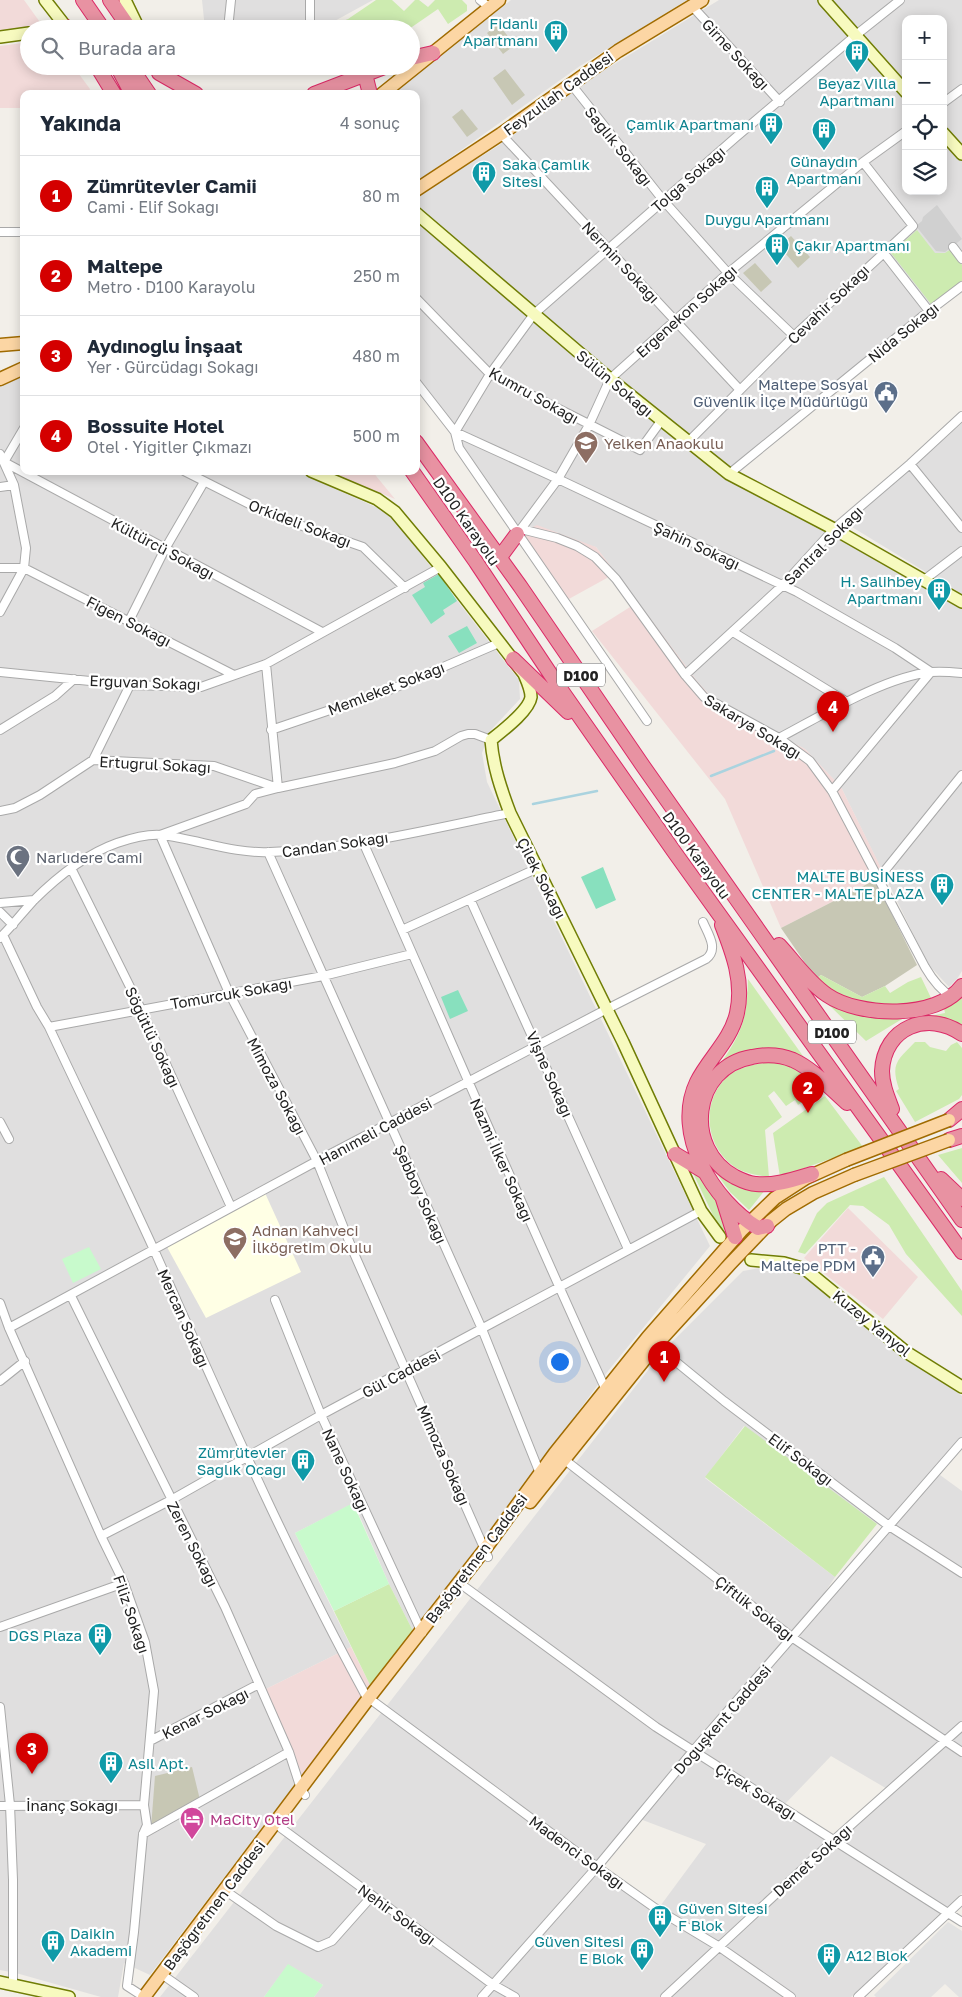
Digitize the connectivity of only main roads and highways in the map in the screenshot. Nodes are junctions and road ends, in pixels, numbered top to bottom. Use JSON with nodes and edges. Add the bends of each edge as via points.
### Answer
{"nodes":[{"id":1,"x":45,"y":0,"type":"edge"},
{"id":2,"x":76,"y":0,"type":"edge"},
{"id":3,"x":82,"y":0,"type":"edge"},
{"id":4,"x":110,"y":0,"type":"edge"},
{"id":5,"x":125,"y":0,"type":"edge"},
{"id":6,"x":824,"y":0,"type":"edge"},
{"id":7,"x":490,"y":3,"type":"edge"},
{"id":8,"x":697,"y":3,"type":"edge"},
{"id":9,"x":58,"y":20,"type":"edge"},
{"id":10,"x":88,"y":20,"type":"edge"},
{"id":11,"x":96,"y":20,"type":"edge"},
{"id":12,"x":124,"y":20,"type":"edge"},
{"id":13,"x":135,"y":20,"type":"edge"},
{"id":14,"x":20,"y":34,"type":"edge"},
{"id":15,"x":0,"y":37,"type":"edge"},
{"id":16,"x":433,"y":53,"type":"junction"},
{"id":17,"x":420,"y":56,"type":"edge"},
{"id":18,"x":420,"y":63,"type":"edge"},
{"id":19,"x":102,"y":75,"type":"edge"},
{"id":20,"x":128,"y":75,"type":"edge"},
{"id":21,"x":130,"y":75,"type":"edge"},
{"id":22,"x":160,"y":75,"type":"edge"},
{"id":23,"x":166,"y":75,"type":"edge"},
{"id":24,"x":363,"y":75,"type":"edge"},
{"id":25,"x":366,"y":75,"type":"edge"},
{"id":26,"x":406,"y":75,"type":"edge"},
{"id":27,"x":902,"y":87,"type":"edge"},
{"id":28,"x":112,"y":90,"type":"edge"},
{"id":29,"x":130,"y":90,"type":"edge"},
{"id":30,"x":145,"y":90,"type":"edge"},
{"id":31,"x":170,"y":90,"type":"edge"},
{"id":32,"x":190,"y":90,"type":"edge"},
{"id":33,"x":324,"y":90,"type":"edge"},
{"id":34,"x":369,"y":90,"type":"edge"},
{"id":35,"x":387,"y":90,"type":"edge"},
{"id":36,"x":947,"y":138,"type":"edge"},
{"id":37,"x":962,"y":154,"type":"edge"},
{"id":38,"x":420,"y":187,"type":"edge"},
{"id":39,"x":420,"y":216,"type":"edge"},
{"id":40,"x":20,"y":370,"type":"edge"},
{"id":41,"x":0,"y":379,"type":"edge"},
{"id":42,"x":420,"y":447,"type":"edge"},
{"id":43,"x":320,"y":475,"type":"edge"},
{"id":44,"x":409,"y":475,"type":"edge"},
{"id":45,"x":415,"y":475,"type":"edge"},
{"id":46,"x":441,"y":512,"type":"junction"},
{"id":47,"x":519,"y":532,"type":"road end"},
{"id":48,"x":500,"y":557,"type":"junction"},
{"id":49,"x":962,"y":602,"type":"edge"},
{"id":50,"x":514,"y":659,"type":"junction"},
{"id":51,"x":599,"y":744,"type":"junction"},
{"id":52,"x":715,"y":908,"type":"junction"},
{"id":53,"x":744,"y":909,"type":"junction"},
{"id":54,"x":957,"y":992,"type":"edge"},
{"id":55,"x":962,"y":1034,"type":"edge"},
{"id":56,"x":962,"y":1111,"type":"edge"},
{"id":57,"x":864,"y":1118,"type":"junction"},
{"id":58,"x":950,"y":1120,"type":"joint"},
{"id":59,"x":899,"y":1128,"type":"junction"},
{"id":60,"x":958,"y":1136,"type":"edge"},
{"id":61,"x":675,"y":1154,"type":"junction"},
{"id":62,"x":918,"y":1156,"type":"junction"},
{"id":63,"x":706,"y":1172,"type":"junction"},
{"id":64,"x":812,"y":1174,"type":"junction"},
{"id":65,"x":722,"y":1196,"type":"junction"},
{"id":66,"x":962,"y":1199,"type":"edge"},
{"id":67,"x":962,"y":1220,"type":"edge"},
{"id":68,"x":749,"y":1222,"type":"junction"},
{"id":69,"x":767,"y":1226,"type":"junction"},
{"id":70,"x":720,"y":1237,"type":"dead end"},
{"id":71,"x":735,"y":1238,"type":"junction"},
{"id":72,"x":962,"y":1252,"type":"edge"},
{"id":73,"x":752,"y":1260,"type":"dead end"},
{"id":74,"x":652,"y":1341,"type":"junction"},
{"id":75,"x":962,"y":1388,"type":"edge"},
{"id":76,"x":559,"y":1456,"type":"junction"},
{"id":77,"x":303,"y":1792,"type":"junction"},
{"id":78,"x":0,"y":1982,"type":"edge"},
{"id":79,"x":69,"y":1997,"type":"edge"},
{"id":80,"x":144,"y":1997,"type":"edge"},
{"id":81,"x":152,"y":1997,"type":"edge"}],
"edges":[{"from":1,"to":9,"type":"main road"},
{"from":2,"to":10,"type":"highway"},
{"from":3,"to":11,"type":"highway"},
{"from":4,"to":12,"type":"highway"},
{"from":5,"to":13,"type":"main road"},
{"from":6,"to":27,"type":"main road"},
{"from":7,"to":16,"type":"main road"},
{"from":8,"to":38,"type":"main road","name":"Feyzullah Caddesi","via":[[618,51]]},
{"from":14,"to":15,"type":"main road"},
{"from":16,"to":17,"type":"highway"},
{"from":16,"to":18,"type":"main road"},
{"from":19,"to":28,"type":"highway"},
{"from":20,"to":29,"type":"highway"},
{"from":21,"to":30,"type":"highway"},
{"from":22,"to":31,"type":"highway"},
{"from":23,"to":32,"type":"highway"},
{"from":24,"to":33,"type":"highway"},
{"from":25,"to":34,"type":"highway"},
{"from":26,"to":35,"type":"main road"},
{"from":36,"to":37,"type":"main road"},
{"from":39,"to":49,"type":"main road","name":"Sülün Sokağı","via":[[610,379],[729,474]]},
{"from":40,"to":41,"type":"main road"},
{"from":42,"to":48,"type":"highway","name":"D100 Karayolu","number":"D100"},
{"from":43,"to":50,"type":"main road","via":[[377,499],[395,512]]},
{"from":44,"to":46,"type":"highway"},
{"from":45,"to":46,"type":"highway","name":"D100 Karayolu","number":"D100"},
{"from":46,"to":51,"type":"highway","name":"D100 Karayolu","number":"D100"},
{"from":47,"to":48,"type":"highway"},
{"from":48,"to":53,"type":"highway","name":"D100 Karayolu","number":"D100"},
{"from":50,"to":51,"type":"highway"},
{"from":50,"to":61,"type":"main road","name":"Çilek Sokağı","via":[[530,688],[530,701],[521,714],[491,740],[497,778],[510,813]]},
{"from":51,"to":52,"type":"highway","name":"D100 Karayolu","number":"D100"},
{"from":52,"to":57,"type":"highway","name":"D100 Karayolu","number":"D100"},
{"from":52,"to":63,"type":"highway","via":[[733,954],[739,990],[734,1023],[697,1081],[691,1103],[692,1144]]},
{"from":53,"to":54,"type":"highway","via":[[815,984],[839,1002],[876,1009],[918,1010],[940,1004]]},
{"from":53,"to":59,"type":"highway","name":"D100 Karayolu","number":"D100"},
{"from":55,"to":59,"type":"highway","via":[[931,1022],[903,1030],[889,1044],[882,1075]]},
{"from":56,"to":58,"type":"highway"},
{"from":57,"to":64,"type":"highway","via":[[807,1068],[785,1057],[747,1058],[720,1071],[705,1096],[701,1117],[704,1141],[718,1164],[728,1173],[756,1184],[777,1183]]},
{"from":57,"to":72,"type":"highway","name":"D100 Karayolu","number":"D100"},
{"from":58,"to":64,"type":"main road","name":"Başöğretmen Caddesi","bridge":true},
{"from":59,"to":62,"type":"highway","name":"D100 Karayolu","number":"D100"},
{"from":60,"to":69,"type":"main road","name":"Başöğretmen Caddesi","bridge":true,"via":[[813,1193],[778,1215]]},
{"from":61,"to":63,"type":"highway"},
{"from":61,"to":70,"type":"main road","name":"Çilek Sokağı","via":[[701,1211]]},
{"from":62,"to":66,"type":"highway"},
{"from":62,"to":67,"type":"highway","name":"D100 Karayolu","number":"D100"},
{"from":63,"to":65,"type":"highway"},
{"from":64,"to":68,"type":"main road","name":"Başöğretmen Caddesi","via":[[782,1192]]},
{"from":65,"to":68,"type":"highway"},
{"from":65,"to":71,"type":"highway"},
{"from":68,"to":69,"type":"highway","via":[[758,1228]]},
{"from":68,"to":71,"type":"main road","name":"Başöğretmen Caddesi"},
{"from":69,"to":74,"type":"main road","name":"Başöğretmen Caddesi"},
{"from":71,"to":74,"type":"main road","name":"Başöğretmen Caddesi"},
{"from":73,"to":75,"type":"main road","name":"Kuzey Yanyol","via":[[805,1269],[906,1352]]},
{"from":74,"to":76,"type":"main road","name":"Başöğretmen Caddesi"},
{"from":74,"to":76,"type":"main road","name":"Başöğretmen Caddesi","via":[[606,1388]]},
{"from":76,"to":77,"type":"main road","name":"Başöğretmen Caddesi"},
{"from":77,"to":80,"type":"main road","name":"Başöğretmen Caddesi"},
{"from":77,"to":81,"type":"main road","name":"Başöğretmen Caddesi","via":[[280,1828]]},
{"from":78,"to":79,"type":"main road"}]}
